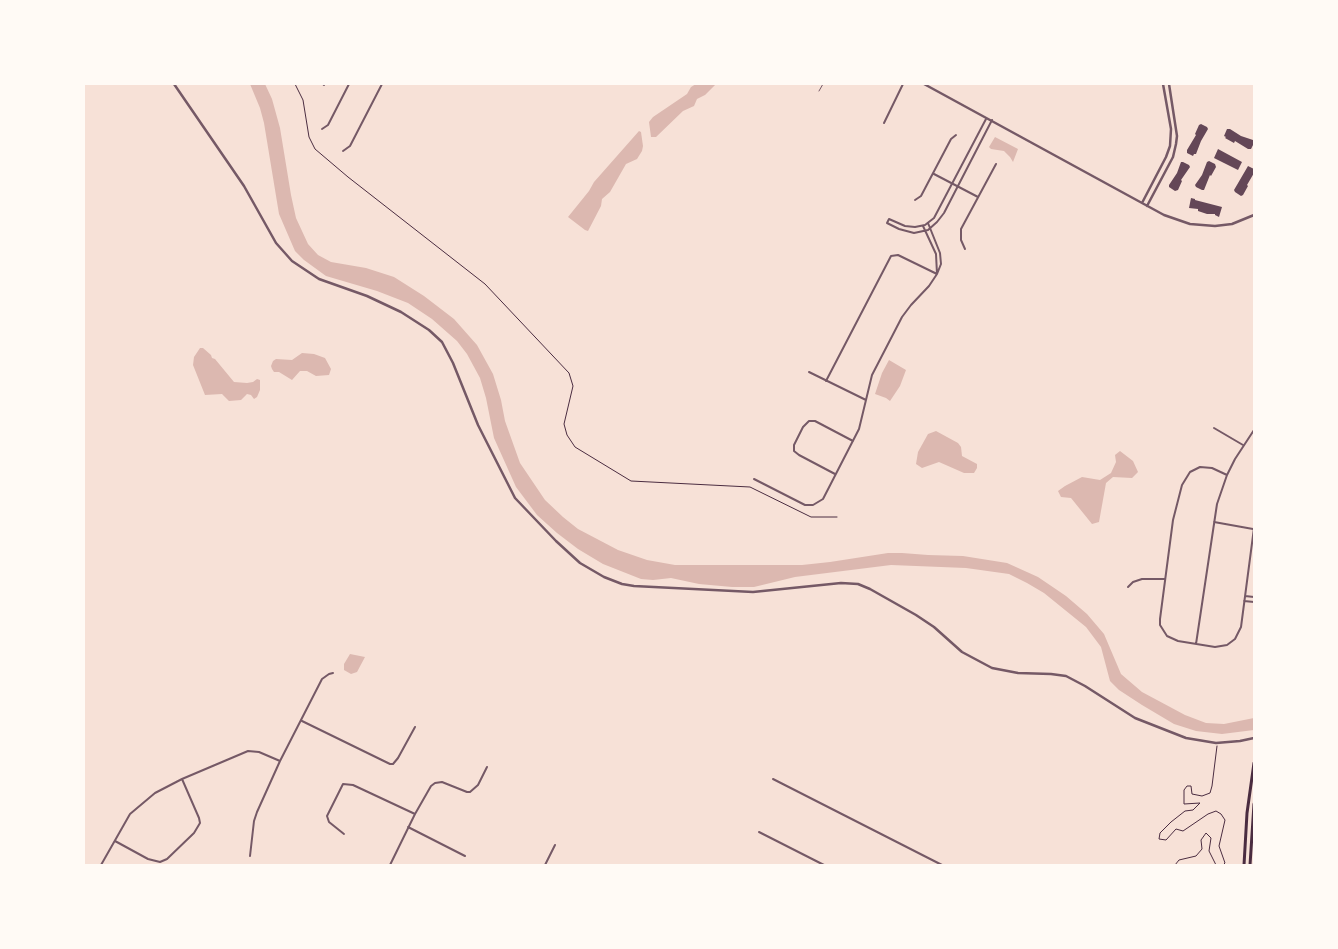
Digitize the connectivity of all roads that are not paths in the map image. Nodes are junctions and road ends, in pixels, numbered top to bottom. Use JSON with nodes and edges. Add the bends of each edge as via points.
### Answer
{"nodes":[{"id":1,"x":174,"y":84,"type":"edge"},
{"id":2,"x":348,"y":84,"type":"edge"},
{"id":3,"x":382,"y":84,"type":"edge"},
{"id":4,"x":823,"y":84,"type":"edge"},
{"id":5,"x":903,"y":84,"type":"edge"},
{"id":6,"x":924,"y":84,"type":"edge"},
{"id":7,"x":1163,"y":84,"type":"edge"},
{"id":8,"x":1169,"y":84,"type":"edge"},
{"id":9,"x":819,"y":91,"type":"dead end"},
{"id":10,"x":987,"y":118,"type":"junction"},
{"id":11,"x":992,"y":120,"type":"junction"},
{"id":12,"x":884,"y":123,"type":"dead end"},
{"id":13,"x":322,"y":129,"type":"dead end"},
{"id":14,"x":956,"y":135,"type":"dead end"},
{"id":15,"x":343,"y":151,"type":"dead end"},
{"id":16,"x":996,"y":164,"type":"dead end"},
{"id":17,"x":933,"y":173,"type":"junction"},
{"id":18,"x":953,"y":184,"type":"junction"},
{"id":19,"x":958,"y":186,"type":"junction"},
{"id":20,"x":978,"y":197,"type":"junction"},
{"id":21,"x":915,"y":200,"type":"dead end"},
{"id":22,"x":1142,"y":203,"type":"junction"},
{"id":23,"x":1147,"y":206,"type":"junction"},
{"id":24,"x":1254,"y":215,"type":"edge"},
{"id":25,"x":925,"y":224,"type":"junction"},
{"id":26,"x":927,"y":229,"type":"junction"},
{"id":27,"x":965,"y":249,"type":"dead end"},
{"id":28,"x":937,"y":274,"type":"junction"},
{"id":29,"x":809,"y":372,"type":"dead end"},
{"id":30,"x":826,"y":380,"type":"junction"},
{"id":31,"x":866,"y":400,"type":"junction"},
{"id":32,"x":1214,"y":428,"type":"dead end"},
{"id":33,"x":1254,"y":430,"type":"edge"},
{"id":34,"x":853,"y":441,"type":"junction"},
{"id":35,"x":1243,"y":445,"type":"junction"},
{"id":36,"x":836,"y":474,"type":"junction"},
{"id":37,"x":1227,"y":475,"type":"junction"},
{"id":38,"x":754,"y":479,"type":"dead end"},
{"id":39,"x":1214,"y":522,"type":"junction"},
{"id":40,"x":1254,"y":529,"type":"edge"},
{"id":41,"x":1165,"y":578,"type":"junction"},
{"id":42,"x":1128,"y":588,"type":"dead end"},
{"id":43,"x":1245,"y":596,"type":"junction"},
{"id":44,"x":1254,"y":597,"type":"edge"},
{"id":45,"x":1244,"y":601,"type":"junction"},
{"id":46,"x":1254,"y":602,"type":"edge"},
{"id":47,"x":1196,"y":644,"type":"junction"},
{"id":48,"x":333,"y":673,"type":"dead end"},
{"id":49,"x":302,"y":720,"type":"junction"},
{"id":50,"x":415,"y":727,"type":"dead end"},
{"id":51,"x":1254,"y":738,"type":"edge"},
{"id":52,"x":280,"y":761,"type":"junction"},
{"id":53,"x":1254,"y":764,"type":"edge"},
{"id":54,"x":487,"y":767,"type":"dead end"},
{"id":55,"x":182,"y":779,"type":"junction"},
{"id":56,"x":773,"y":779,"type":"dead end"},
{"id":57,"x":1254,"y":804,"type":"edge"},
{"id":58,"x":415,"y":814,"type":"junction"},
{"id":59,"x":408,"y":827,"type":"junction"},
{"id":60,"x":759,"y":832,"type":"dead end"},
{"id":61,"x":344,"y":834,"type":"dead end"},
{"id":62,"x":114,"y":840,"type":"junction"},
{"id":63,"x":555,"y":845,"type":"dead end"},
{"id":64,"x":250,"y":856,"type":"dead end"},
{"id":65,"x":465,"y":856,"type":"dead end"},
{"id":66,"x":101,"y":865,"type":"edge"},
{"id":67,"x":390,"y":865,"type":"edge"},
{"id":68,"x":544,"y":865,"type":"edge"},
{"id":69,"x":824,"y":865,"type":"edge"},
{"id":70,"x":942,"y":865,"type":"edge"},
{"id":71,"x":1244,"y":865,"type":"edge"},
{"id":72,"x":1250,"y":865,"type":"edge"}],
"edges":[{"from":1,"to":51,"type":"street","via":[[244,186],[276,243],[292,261],[324,282],[367,296],[401,312],[442,342],[478,425],[515,498],[580,563],[615,582],[634,586],[754,592],[858,584],[916,615],[982,664],[1007,672],[1066,676],[1130,716],[1194,740],[1218,743]]},
{"from":2,"to":13,"type":"street","via":[[328,125]]},
{"from":3,"to":15,"type":"street","via":[[350,146]]},
{"from":4,"to":9,"type":"lane"},
{"from":5,"to":12,"type":"street"},
{"from":6,"to":10,"type":"street"},
{"from":7,"to":22,"type":"street","via":[[1171,129],[1170,146]]},
{"from":8,"to":23,"type":"street","via":[[1176,144],[1173,157]]},
{"from":10,"to":11,"type":"street"},
{"from":10,"to":18,"type":"street"},
{"from":11,"to":19,"type":"street"},
{"from":11,"to":22,"type":"street"},
{"from":14,"to":17,"type":"street","via":[[951,138]]},
{"from":16,"to":20,"type":"street"},
{"from":17,"to":18,"type":"street"},
{"from":17,"to":21,"type":"street","via":[[921,196]]},
{"from":18,"to":19,"type":"street"},
{"from":18,"to":25,"type":"street","via":[[938,212]]},
{"from":19,"to":20,"type":"street"},
{"from":19,"to":26,"type":"street","via":[[941,218]]},
{"from":20,"to":27,"type":"street","via":[[960,233]]},
{"from":22,"to":23,"type":"street"},
{"from":23,"to":24,"type":"street","via":[[1198,225],[1232,224]]},
{"from":25,"to":26,"type":"street"},
{"from":25,"to":26,"type":"street"},
{"from":25,"to":26,"type":"street","via":[[905,226],[889,219],[887,223],[910,232]]},
{"from":26,"to":28,"type":"street","via":[[936,254]]},
{"from":26,"to":28,"type":"street","via":[[941,257]]},
{"from":28,"to":30,"type":"street","via":[[896,254],[889,259]]},
{"from":28,"to":31,"type":"street","via":[[902,317],[872,375]]},
{"from":29,"to":30,"type":"street"},
{"from":30,"to":31,"type":"street"},
{"from":31,"to":34,"type":"street","via":[[862,421]]},
{"from":32,"to":35,"type":"street"},
{"from":33,"to":35,"type":"street"},
{"from":34,"to":36,"type":"street"},
{"from":34,"to":36,"type":"street","via":[[815,421],[807,422],[794,445],[799,455]]},
{"from":35,"to":37,"type":"street"},
{"from":36,"to":38,"type":"street","via":[[823,499],[810,506]]},
{"from":37,"to":39,"type":"street"},
{"from":37,"to":41,"type":"street","via":[[1200,467],[1190,472],[1182,485]]},
{"from":39,"to":40,"type":"street"},
{"from":39,"to":47,"type":"street"},
{"from":40,"to":43,"type":"street"},
{"from":41,"to":42,"type":"street","via":[[1136,580]]},
{"from":41,"to":47,"type":"street","via":[[1160,625],[1167,636],[1178,642]]},
{"from":43,"to":44,"type":"street"},
{"from":43,"to":45,"type":"street"},
{"from":45,"to":46,"type":"street"},
{"from":45,"to":47,"type":"street","via":[[1241,627],[1232,642],[1223,647]]},
{"from":48,"to":49,"type":"street","via":[[322,679]]},
{"from":49,"to":50,"type":"street","via":[[393,764]]},
{"from":49,"to":52,"type":"street"},
{"from":52,"to":55,"type":"street","via":[[248,751]]},
{"from":52,"to":64,"type":"street","via":[[254,821]]},
{"from":53,"to":71,"type":"main road"},
{"from":54,"to":58,"type":"street","via":[[478,785],[470,792],[446,783],[435,783]]},
{"from":55,"to":62,"type":"street","via":[[154,793],[141,804]]},
{"from":55,"to":62,"type":"street","via":[[200,823],[167,860],[148,859]]},
{"from":56,"to":70,"type":"street"},
{"from":57,"to":72,"type":"main road"},
{"from":58,"to":59,"type":"street"},
{"from":58,"to":61,"type":"street","via":[[346,783],[327,816],[329,822]]},
{"from":59,"to":65,"type":"street"},
{"from":59,"to":67,"type":"street"},
{"from":60,"to":69,"type":"street"},
{"from":62,"to":66,"type":"street"},
{"from":63,"to":68,"type":"street"}]}
